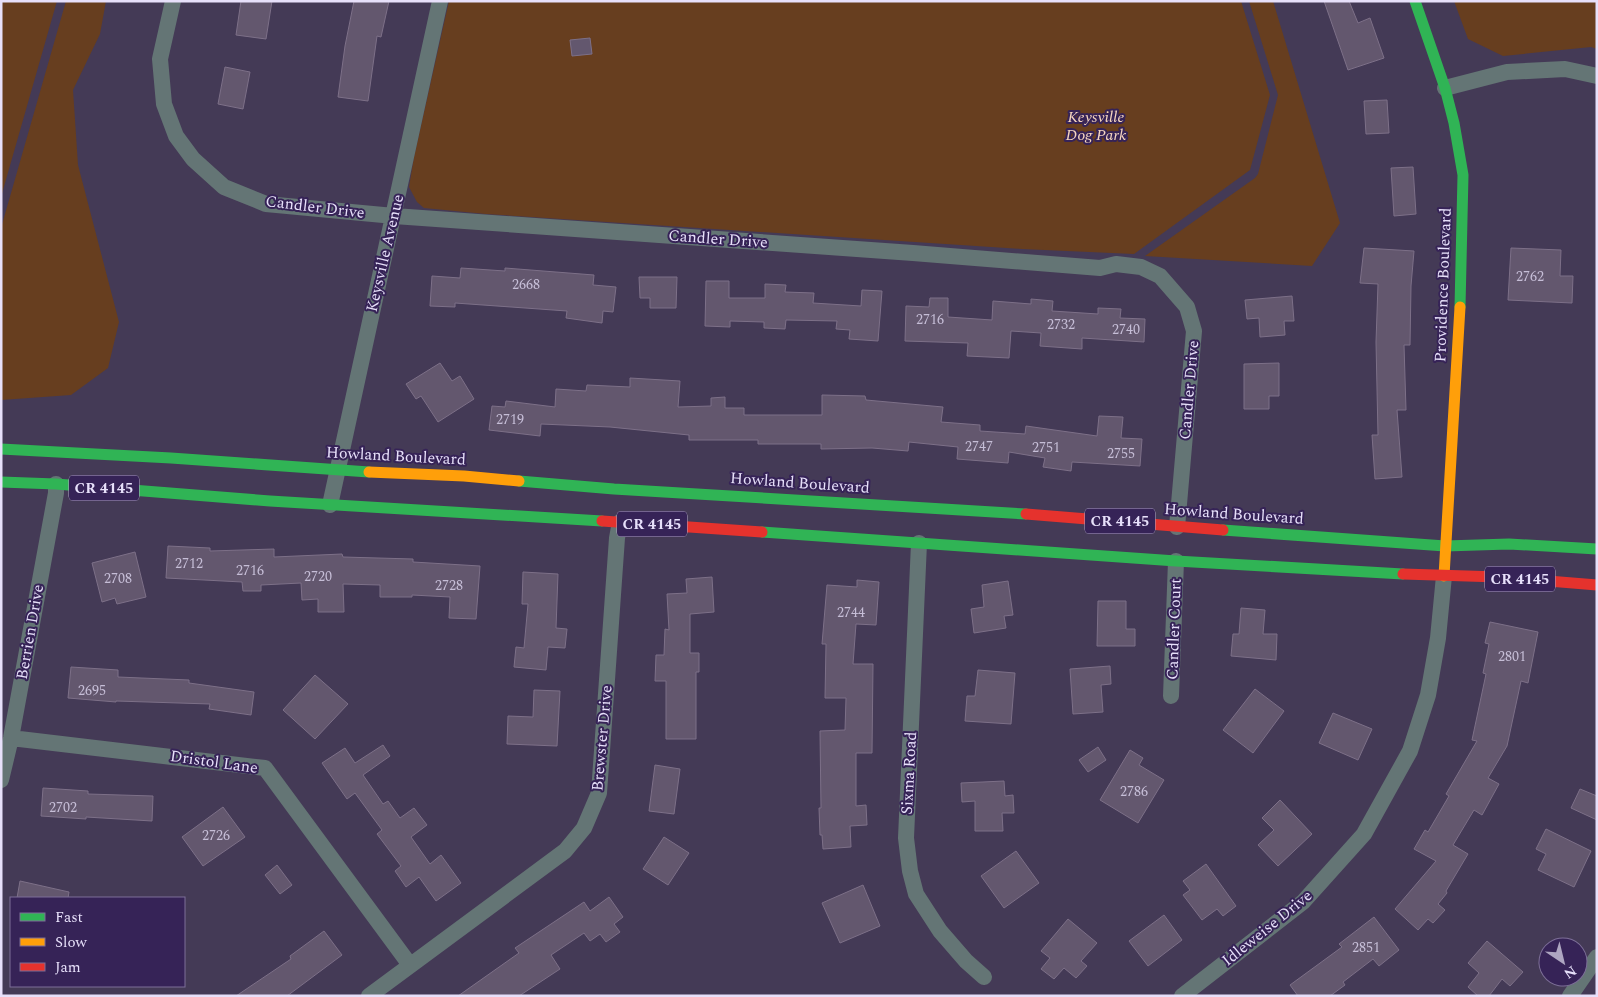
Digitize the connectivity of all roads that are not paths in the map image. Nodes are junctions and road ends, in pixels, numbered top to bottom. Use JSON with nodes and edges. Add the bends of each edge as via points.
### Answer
{"nodes":[{"id":1,"x":173,"y":1,"type":"edge"},
{"id":2,"x":440,"y":1,"type":"edge"},
{"id":3,"x":1415,"y":1,"type":"edge"},
{"id":4,"x":1597,"y":76,"type":"edge"},
{"id":5,"x":1444,"y":88,"type":"junction"},
{"id":6,"x":394,"y":216,"type":"junction"},
{"id":7,"x":1,"y":449,"type":"edge"},
{"id":8,"x":337,"y":470,"type":"junction"},
{"id":9,"x":1,"y":482,"type":"edge"},
{"id":10,"x":56,"y":484,"type":"junction"},
{"id":11,"x":330,"y":505,"type":"junction"},
{"id":12,"x":620,"y":522,"type":"junction"},
{"id":13,"x":1177,"y":527,"type":"junction"},
{"id":14,"x":919,"y":543,"type":"junction"},
{"id":15,"x":1445,"y":546,"type":"junction"},
{"id":16,"x":1597,"y":549,"type":"edge"},
{"id":17,"x":1176,"y":561,"type":"junction"},
{"id":18,"x":1444,"y":576,"type":"junction"},
{"id":19,"x":1597,"y":585,"type":"edge"},
{"id":20,"x":1171,"y":696,"type":"dead end"},
{"id":21,"x":11,"y":738,"type":"junction"},
{"id":22,"x":1,"y":780,"type":"edge"},
{"id":23,"x":1597,"y":957,"type":"edge"},
{"id":24,"x":410,"y":965,"type":"junction"},
{"id":25,"x":984,"y":977,"type":"dead end"},
{"id":26,"x":369,"y":996,"type":"edge"},
{"id":27,"x":1182,"y":996,"type":"edge"},
{"id":28,"x":1570,"y":996,"type":"edge"}],
"edges":[{"from":1,"to":6,"type":"street","name":"Candler Drive","via":[[160,59],[164,104],[176,136],[193,159],[224,186],[266,204]]},
{"from":2,"to":6,"type":"street","name":"Keysville Avenue"},
{"from":3,"to":5,"type":"main road","name":"Providence Boulevard"},
{"from":4,"to":5,"type":"street","via":[[1565,70],[1507,72]]},
{"from":5,"to":15,"type":"main road","name":"Providence Boulevard","via":[[1463,175],[1460,299]]},
{"from":6,"to":8,"type":"street","name":"Keysville Avenue"},
{"from":6,"to":13,"type":"street","name":"Candler Drive","via":[[1100,268],[1116,264],[1141,267],[1160,276],[1187,307],[1194,331]]},
{"from":7,"to":8,"type":"main road","name":"Howland Boulevard","number":"CR 4145"},
{"from":8,"to":11,"type":"street","name":"Keysville Avenue"},
{"from":8,"to":13,"type":"main road","name":"Howland Boulevard","number":"CR 4145","via":[[1087,518]]},
{"from":9,"to":10,"type":"main road","number":"CR 4145"},
{"from":10,"to":11,"type":"main road","number":"CR 4145"},
{"from":10,"to":21,"type":"street","name":"Berrien Drive"},
{"from":11,"to":12,"type":"main road","number":"CR 4145"},
{"from":12,"to":14,"type":"main road","number":"CR 4145"},
{"from":12,"to":24,"type":"street","name":"Brewster Drive","via":[[600,793],[584,828],[565,850]]},
{"from":13,"to":15,"type":"main road","name":"Howland Boulevard","number":"CR 4145"},
{"from":14,"to":17,"type":"main road","number":"CR 4145"},
{"from":14,"to":25,"type":"street","name":"Sixma Road","via":[[906,838],[910,871],[916,894],[940,931]]},
{"from":15,"to":16,"type":"main road","name":"Howland Boulevard","number":"CR 4145","via":[[1509,544]]},
{"from":15,"to":18,"type":"main road","name":"Providence Boulevard"},
{"from":17,"to":18,"type":"main road","number":"CR 4145"},
{"from":17,"to":20,"type":"street","name":"Candler Court"},
{"from":18,"to":19,"type":"main road","number":"CR 4145"},
{"from":18,"to":27,"type":"street","name":"Idleweise Drive","via":[[1428,695],[1410,751],[1364,834],[1303,902]]},
{"from":21,"to":22,"type":"street","name":"Berrien Drive"},
{"from":21,"to":24,"type":"street","name":"Dristol Lane","via":[[265,768]]},
{"from":23,"to":28,"type":"street"},
{"from":24,"to":26,"type":"street","name":"Brewster Drive"}]}
